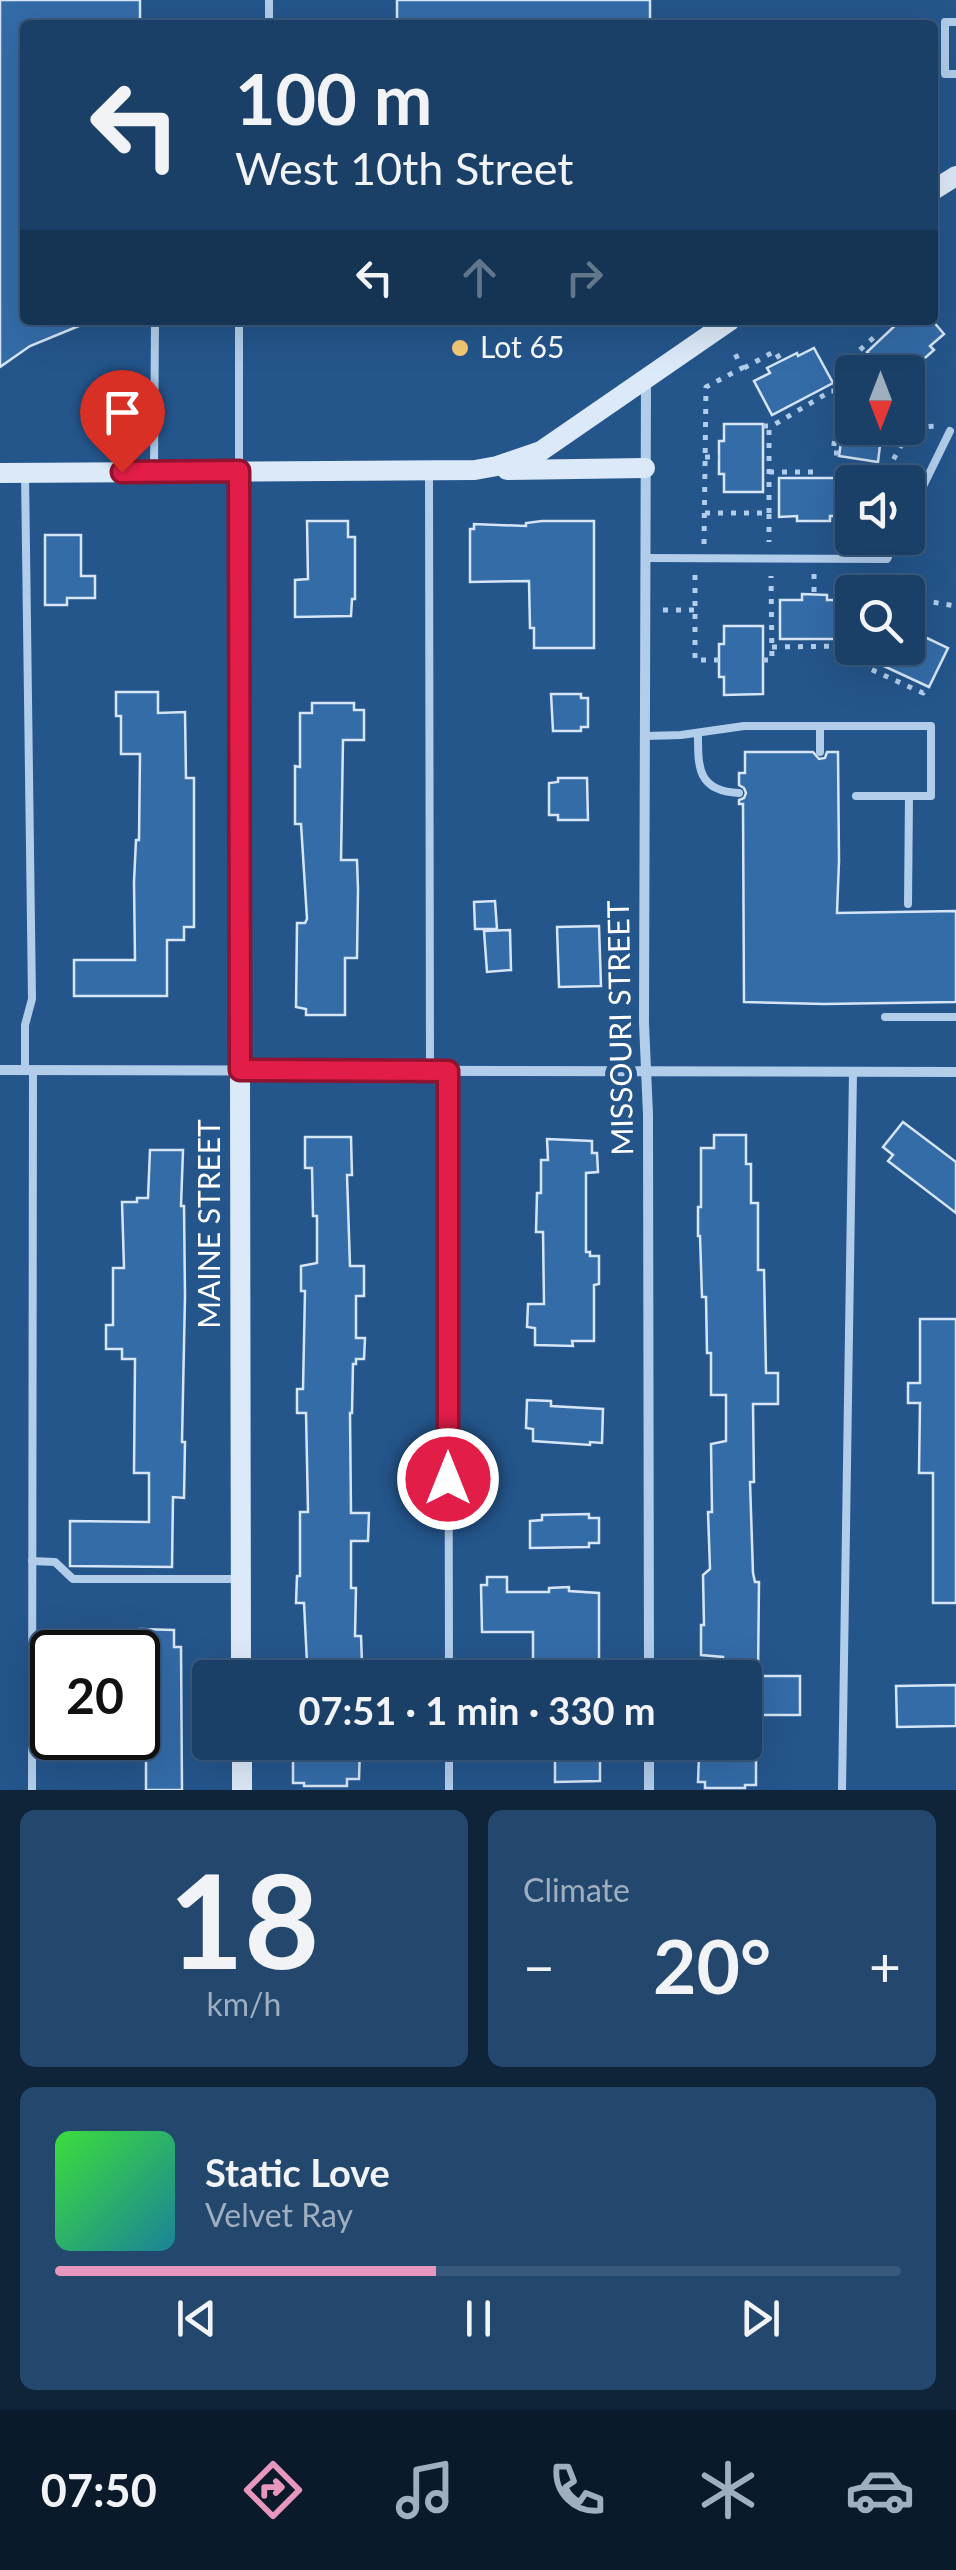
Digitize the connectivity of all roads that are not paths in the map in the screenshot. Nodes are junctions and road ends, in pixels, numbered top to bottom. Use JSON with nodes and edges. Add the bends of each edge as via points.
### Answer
{"nodes":[{"id":1,"x":956,"y":22,"type":"edge"},
{"id":2,"x":956,"y":74,"type":"edge"},
{"id":3,"x":155,"y":325,"type":"edge"},
{"id":4,"x":239,"y":325,"type":"edge"},
{"id":5,"x":724,"y":325,"type":"edge"},
{"id":6,"x":646,"y":378,"type":"junction"},
{"id":7,"x":946,"y":428,"type":"road end"},
{"id":8,"x":646,"y":468,"type":"junction"},
{"id":9,"x":429,"y":470,"type":"junction"},
{"id":10,"x":475,"y":470,"type":"junction"},
{"id":11,"x":239,"y":471,"type":"junction"},
{"id":12,"x":154,"y":472,"type":"junction"},
{"id":13,"x":0,"y":473,"type":"edge"},
{"id":14,"x":25,"y":473,"type":"junction"},
{"id":15,"x":925,"y":477,"type":"edge"},
{"id":16,"x":890,"y":555,"type":"edge"},
{"id":17,"x":646,"y":558,"type":"junction"},
{"id":18,"x":820,"y":726,"type":"junction"},
{"id":19,"x":698,"y":733,"type":"junction"},
{"id":20,"x":645,"y":736,"type":"junction"},
{"id":21,"x":820,"y":752,"type":"dead end"},
{"id":22,"x":739,"y":793,"type":"dead end"},
{"id":23,"x":856,"y":796,"type":"dead end"},
{"id":24,"x":909,"y":796,"type":"junction"},
{"id":25,"x":908,"y":904,"type":"dead end"},
{"id":26,"x":884,"y":1017,"type":"dead end"},
{"id":27,"x":956,"y":1017,"type":"edge"},
{"id":28,"x":0,"y":1070,"type":"edge"},
{"id":29,"x":29,"y":1070,"type":"junction"},
{"id":30,"x":240,"y":1070,"type":"junction"},
{"id":31,"x":430,"y":1070,"type":"junction"},
{"id":32,"x":448,"y":1071,"type":"junction"},
{"id":33,"x":646,"y":1072,"type":"junction"},
{"id":34,"x":853,"y":1072,"type":"junction"},
{"id":35,"x":956,"y":1072,"type":"edge"},
{"id":36,"x":32,"y":1561,"type":"junction"},
{"id":37,"x":241,"y":1579,"type":"junction"},
{"id":38,"x":242,"y":1660,"type":"edge"},
{"id":39,"x":449,"y":1660,"type":"edge"},
{"id":40,"x":648,"y":1660,"type":"edge"},
{"id":41,"x":242,"y":1760,"type":"edge"},
{"id":42,"x":449,"y":1760,"type":"edge"},
{"id":43,"x":649,"y":1760,"type":"edge"},
{"id":44,"x":32,"y":1790,"type":"edge"},
{"id":45,"x":242,"y":1790,"type":"edge"},
{"id":46,"x":449,"y":1790,"type":"edge"},
{"id":47,"x":649,"y":1790,"type":"edge"},
{"id":48,"x":842,"y":1790,"type":"edge"}],
"edges":[{"from":1,"to":2,"type":"lane","via":[[944,22],[945,74]]},
{"from":3,"to":12,"type":"lane"},
{"from":4,"to":11,"type":"lane"},
{"from":5,"to":6,"type":"street"},
{"from":6,"to":8,"type":"street","name":"MISSOURI STREET"},
{"from":6,"to":10,"type":"street","via":[[541,451]]},
{"from":7,"to":15,"type":"lane"},
{"from":8,"to":10,"type":"street"},
{"from":8,"to":17,"type":"street","name":"MISSOURI STREET"},
{"from":9,"to":10,"type":"street"},
{"from":9,"to":11,"type":"street"},
{"from":9,"to":31,"type":"lane"},
{"from":11,"to":12,"type":"street"},
{"from":11,"to":30,"type":"street","name":"MAINE STREET"},
{"from":12,"to":14,"type":"street"},
{"from":13,"to":14,"type":"street"},
{"from":14,"to":29,"type":"lane"},
{"from":16,"to":17,"type":"lane"},
{"from":17,"to":20,"type":"street","name":"MISSOURI STREET"},
{"from":18,"to":19,"type":"lane"},
{"from":18,"to":21,"type":"lane"},
{"from":18,"to":24,"type":"lane","via":[[931,726],[931,796]]},
{"from":19,"to":20,"type":"lane"},
{"from":19,"to":22,"type":"lane","via":[[705,780]]},
{"from":20,"to":33,"type":"street","name":"MISSOURI STREET"},
{"from":23,"to":24,"type":"lane"},
{"from":24,"to":25,"type":"lane"},
{"from":26,"to":27,"type":"lane"},
{"from":28,"to":29,"type":"street"},
{"from":29,"to":30,"type":"street"},
{"from":29,"to":36,"type":"lane"},
{"from":30,"to":31,"type":"street"},
{"from":30,"to":37,"type":"street","name":"MAINE STREET"},
{"from":31,"to":32,"type":"street"},
{"from":32,"to":33,"type":"street"},
{"from":32,"to":39,"type":"lane"},
{"from":33,"to":34,"type":"street"},
{"from":33,"to":40,"type":"street","name":"MISSOURI STREET"},
{"from":34,"to":35,"type":"street"},
{"from":34,"to":48,"type":"lane"},
{"from":36,"to":37,"type":"lane","via":[[56,1562],[73,1578]]},
{"from":36,"to":44,"type":"lane"},
{"from":37,"to":38,"type":"street","name":"MAINE STREET"},
{"from":41,"to":45,"type":"street"},
{"from":42,"to":46,"type":"lane"},
{"from":43,"to":47,"type":"street"}]}
